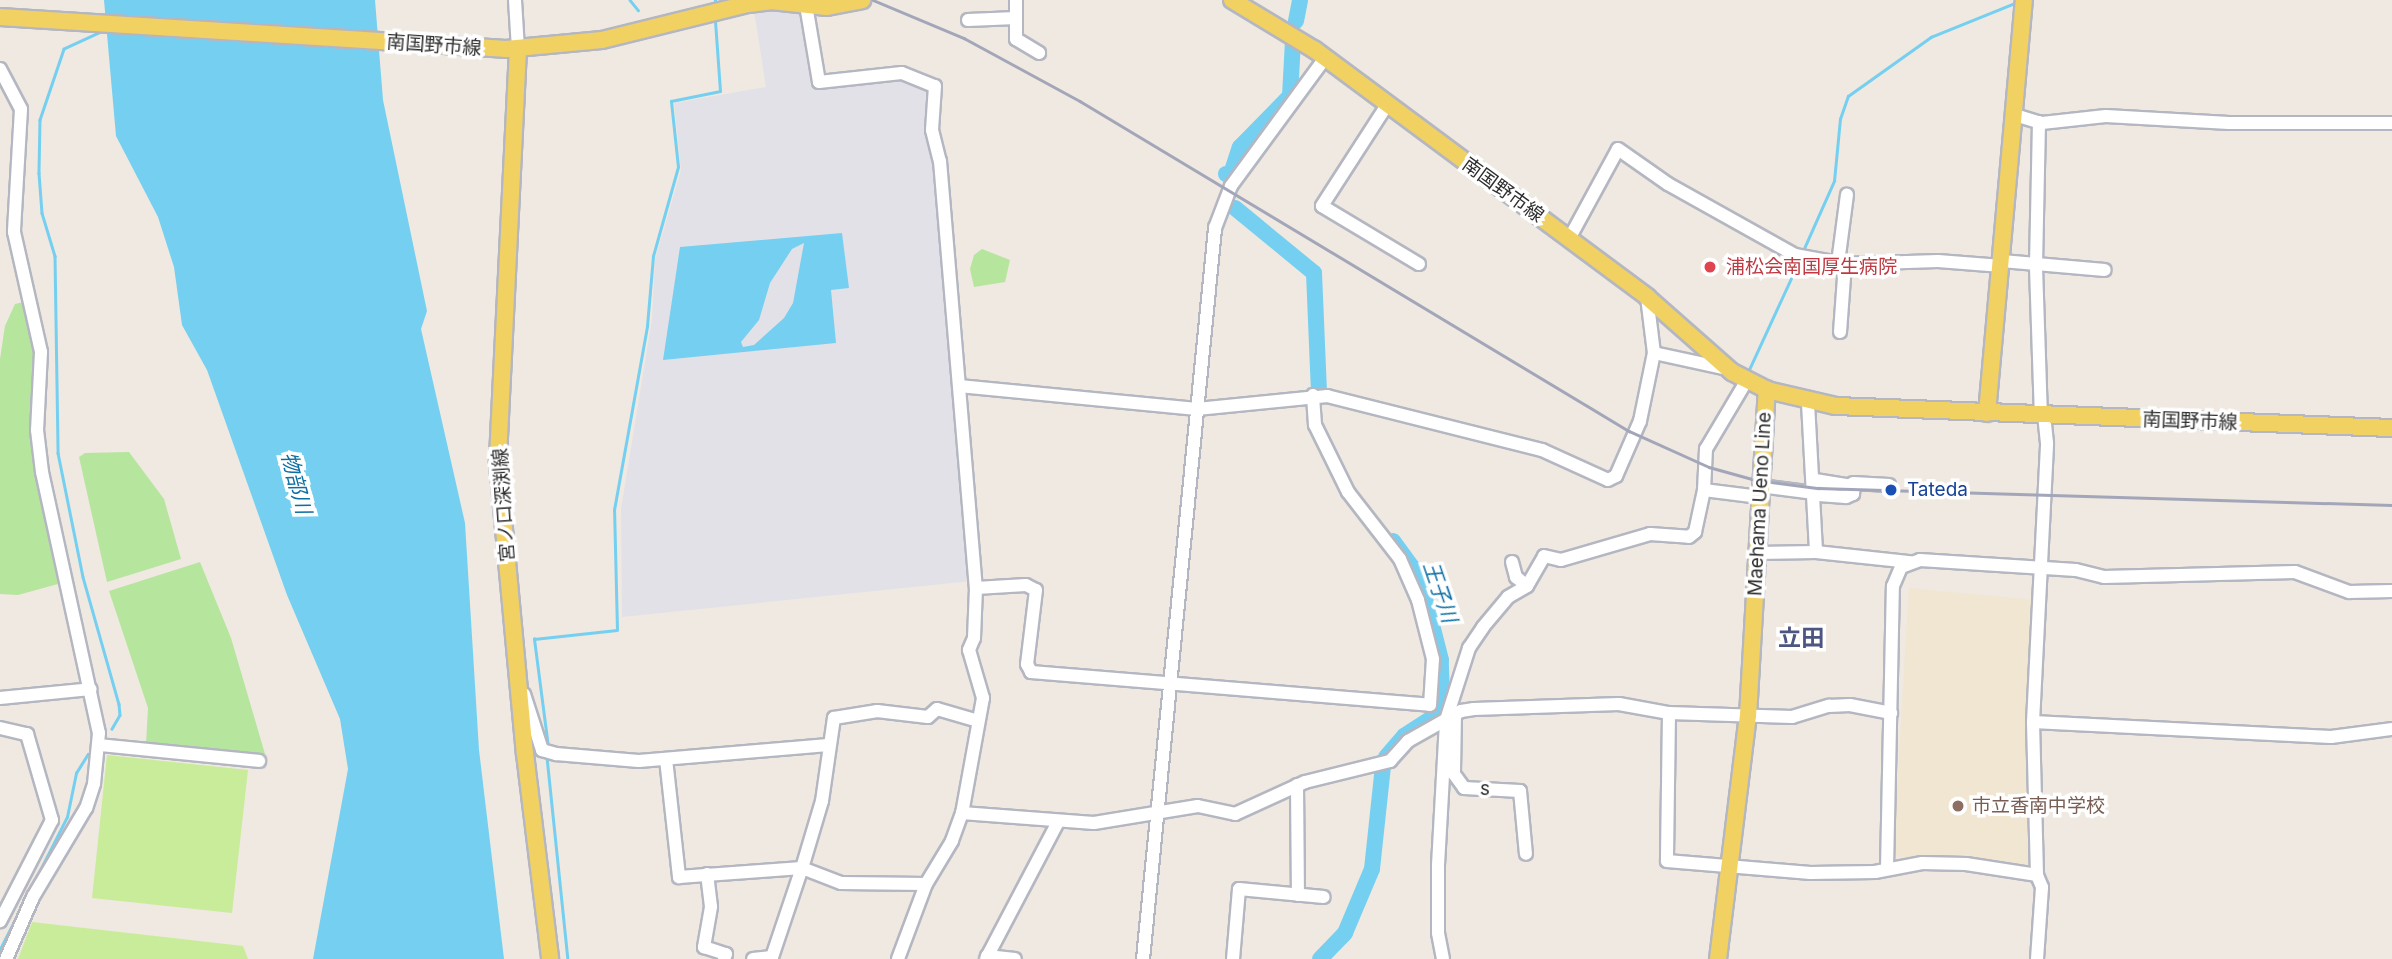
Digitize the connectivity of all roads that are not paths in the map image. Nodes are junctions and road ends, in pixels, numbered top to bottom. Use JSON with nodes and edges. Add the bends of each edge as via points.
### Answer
{"nodes":[{"id":1,"x":514,"y":0,"type":"edge"},
{"id":2,"x":862,"y":0,"type":"edge"},
{"id":3,"x":1016,"y":0,"type":"edge"},
{"id":4,"x":1232,"y":0,"type":"edge"},
{"id":5,"x":2024,"y":0,"type":"edge"},
{"id":6,"x":806,"y":5,"type":"junction"},
{"id":7,"x":0,"y":17,"type":"edge"},
{"id":8,"x":1016,"y":18,"type":"junction"},
{"id":9,"x":968,"y":20,"type":"dead end"},
{"id":10,"x":512,"y":49,"type":"junction"},
{"id":11,"x":1039,"y":53,"type":"dead end"},
{"id":12,"x":1325,"y":58,"type":"junction"},
{"id":13,"x":0,"y":69,"type":"edge"},
{"id":14,"x":1387,"y":105,"type":"junction"},
{"id":15,"x":2015,"y":115,"type":"junction"},
{"id":16,"x":2039,"y":122,"type":"junction"},
{"id":17,"x":2392,"y":123,"type":"edge"},
{"id":18,"x":1847,"y":195,"type":"dead end"},
{"id":19,"x":1569,"y":239,"type":"junction"},
{"id":20,"x":1842,"y":263,"type":"junction"},
{"id":21,"x":1419,"y":264,"type":"dead end"},
{"id":22,"x":2002,"y":264,"type":"junction"},
{"id":23,"x":2036,"y":267,"type":"junction"},
{"id":24,"x":2105,"y":270,"type":"dead end"},
{"id":25,"x":1647,"y":297,"type":"junction"},
{"id":26,"x":1840,"y":332,"type":"dead end"},
{"id":27,"x":1654,"y":353,"type":"junction"},
{"id":28,"x":1728,"y":369,"type":"junction"},
{"id":29,"x":1747,"y":380,"type":"junction"},
{"id":30,"x":959,"y":386,"type":"junction"},
{"id":31,"x":1767,"y":390,"type":"junction"},
{"id":32,"x":1313,"y":395,"type":"junction"},
{"id":33,"x":1808,"y":403,"type":"junction"},
{"id":34,"x":1197,"y":409,"type":"junction"},
{"id":35,"x":1987,"y":413,"type":"junction"},
{"id":36,"x":2042,"y":416,"type":"junction"},
{"id":37,"x":2392,"y":428,"type":"edge"},
{"id":38,"x":1889,"y":485,"type":"dead end"},
{"id":39,"x":1815,"y":489,"type":"junction"},
{"id":40,"x":1704,"y":490,"type":"junction"},
{"id":41,"x":1760,"y":492,"type":"junction"},
{"id":42,"x":1816,"y":552,"type":"junction"},
{"id":43,"x":1757,"y":553,"type":"junction"},
{"id":44,"x":1512,"y":562,"type":"dead end"},
{"id":45,"x":1911,"y":562,"type":"junction"},
{"id":46,"x":2039,"y":570,"type":"junction"},
{"id":47,"x":1527,"y":586,"type":"junction"},
{"id":48,"x":976,"y":587,"type":"junction"},
{"id":49,"x":2392,"y":591,"type":"edge"},
{"id":50,"x":518,"y":677,"type":"junction"},
{"id":51,"x":1170,"y":687,"type":"junction"},
{"id":52,"x":91,"y":689,"type":"junction"},
{"id":53,"x":0,"y":698,"type":"edge"},
{"id":54,"x":1430,"y":705,"type":"junction"},
{"id":55,"x":1670,"y":713,"type":"junction"},
{"id":56,"x":1891,"y":713,"type":"junction"},
{"id":57,"x":1748,"y":716,"type":"junction"},
{"id":58,"x":1447,"y":719,"type":"junction"},
{"id":59,"x":978,"y":721,"type":"junction"},
{"id":60,"x":2033,"y":722,"type":"junction"},
{"id":61,"x":0,"y":728,"type":"edge"},
{"id":62,"x":2392,"y":729,"type":"edge"},
{"id":63,"x":99,"y":745,"type":"junction"},
{"id":64,"x":828,"y":746,"type":"junction"},
{"id":65,"x":666,"y":759,"type":"junction"},
{"id":66,"x":259,"y":761,"type":"dead end"},
{"id":67,"x":1297,"y":785,"type":"junction"},
{"id":68,"x":962,"y":813,"type":"junction"},
{"id":69,"x":1158,"y":813,"type":"junction"},
{"id":70,"x":1058,"y":822,"type":"junction"},
{"id":71,"x":1526,"y":854,"type":"dead end"},
{"id":72,"x":802,"y":868,"type":"junction"},
{"id":73,"x":1886,"y":868,"type":"junction"},
{"id":74,"x":1729,"y":869,"type":"junction"},
{"id":75,"x":707,"y":874,"type":"junction"},
{"id":76,"x":2037,"y":875,"type":"junction"},
{"id":77,"x":926,"y":884,"type":"junction"},
{"id":78,"x":6,"y":890,"type":"edge"},
{"id":79,"x":1298,"y":895,"type":"junction"},
{"id":80,"x":1324,"y":897,"type":"dead end"},
{"id":81,"x":0,"y":921,"type":"edge"},
{"id":82,"x":987,"y":957,"type":"edge"},
{"id":83,"x":6,"y":959,"type":"edge"},
{"id":84,"x":550,"y":959,"type":"edge"},
{"id":85,"x":724,"y":959,"type":"edge"},
{"id":86,"x":753,"y":959,"type":"edge"},
{"id":87,"x":898,"y":959,"type":"edge"},
{"id":88,"x":1015,"y":959,"type":"edge"},
{"id":89,"x":1143,"y":959,"type":"edge"},
{"id":90,"x":1233,"y":959,"type":"edge"},
{"id":91,"x":1443,"y":959,"type":"edge"},
{"id":92,"x":1718,"y":959,"type":"edge"},
{"id":93,"x":2037,"y":959,"type":"edge"}],
"edges":[{"from":1,"to":10,"type":"street"},
{"from":2,"to":6,"type":"main road","name":"南国野市線","via":[[827,7]]},
{"from":3,"to":8,"type":"street"},
{"from":4,"to":12,"type":"main road","name":"南国野市線","via":[[1278,24]]},
{"from":5,"to":15,"type":"main road"},
{"from":6,"to":10,"type":"main road","name":"南国野市線","via":[[748,4],[602,40]]},
{"from":6,"to":30,"type":"street","via":[[819,82],[902,73],[935,85],[933,151],[940,161]]},
{"from":7,"to":10,"type":"main road","name":"南国野市線"},
{"from":8,"to":9,"type":"street"},
{"from":8,"to":11,"type":"street","via":[[1016,39]]},
{"from":10,"to":50,"type":"main road","name":"宮ノ口深渕線","via":[[498,464]]},
{"from":12,"to":14,"type":"main road","name":"南国野市線"},
{"from":12,"to":34,"type":"street","via":[[1223,203],[1213,239]]},
{"from":13,"to":52,"type":"street","via":[[20,109],[14,232],[41,352],[37,430],[52,524]]},
{"from":14,"to":19,"type":"main road","name":"南国野市線"},
{"from":14,"to":21,"type":"street","via":[[1322,206]]},
{"from":15,"to":16,"type":"street"},
{"from":15,"to":22,"type":"main road"},
{"from":16,"to":17,"type":"street","via":[[2106,116],[2229,123]]},
{"from":16,"to":23,"type":"street"},
{"from":18,"to":20,"type":"street"},
{"from":19,"to":20,"type":"street","via":[[1618,149],[1668,184],[1795,254]]},
{"from":19,"to":25,"type":"main road","name":"南国野市線"},
{"from":20,"to":22,"type":"street"},
{"from":20,"to":26,"type":"street"},
{"from":22,"to":23,"type":"street"},
{"from":22,"to":35,"type":"main road"},
{"from":23,"to":24,"type":"street"},
{"from":23,"to":36,"type":"street"},
{"from":25,"to":27,"type":"street"},
{"from":25,"to":28,"type":"main road","name":"南国野市線"},
{"from":27,"to":28,"type":"street"},
{"from":27,"to":32,"type":"street","via":[[1640,421],[1613,480],[1542,450]]},
{"from":28,"to":29,"type":"main road","name":"南国野市線"},
{"from":29,"to":31,"type":"main road","name":"南国野市線"},
{"from":29,"to":40,"type":"street","via":[[1706,450]]},
{"from":30,"to":34,"type":"street"},
{"from":30,"to":48,"type":"street"},
{"from":31,"to":33,"type":"main road","name":"Maehama Ueno Line"},
{"from":31,"to":41,"type":"main road","name":"Maehama Ueno Line"},
{"from":32,"to":34,"type":"street"},
{"from":32,"to":54,"type":"street","via":[[1315,425],[1348,492],[1400,559],[1418,600],[1433,659]]},
{"from":33,"to":35,"type":"main road","name":"Maehama Ueno Line"},
{"from":33,"to":39,"type":"street"},
{"from":34,"to":51,"type":"street"},
{"from":35,"to":36,"type":"main road","name":"南国野市線"},
{"from":36,"to":37,"type":"main road","name":"南国野市線"},
{"from":36,"to":46,"type":"street","via":[[2047,443]]},
{"from":38,"to":39,"type":"street"},
{"from":39,"to":41,"type":"street"},
{"from":39,"to":42,"type":"street"},
{"from":40,"to":41,"type":"street"},
{"from":40,"to":47,"type":"street","via":[[1695,532],[1689,537],[1650,534],[1561,559],[1544,556]]},
{"from":41,"to":43,"type":"main road","name":"Maehama Ueno Line"},
{"from":42,"to":43,"type":"street"},
{"from":42,"to":45,"type":"street"},
{"from":43,"to":57,"type":"main road","name":"Maehama Ueno Line"},
{"from":44,"to":47,"type":"street","via":[[1516,577]]},
{"from":45,"to":46,"type":"street"},
{"from":45,"to":56,"type":"street","via":[[1894,577]]},
{"from":46,"to":49,"type":"street","via":[[2076,570],[2104,577],[2295,572],[2349,592]]},
{"from":46,"to":60,"type":"street"},
{"from":47,"to":58,"type":"street","via":[[1508,597],[1469,648]]},
{"from":48,"to":51,"type":"street","via":[[1026,585],[1036,590],[1027,664],[1031,673]]},
{"from":48,"to":59,"type":"street","via":[[974,638],[969,650],[983,698]]},
{"from":50,"to":65,"type":"street","via":[[548,753]]},
{"from":50,"to":84,"type":"main road","name":"宮ノ口深渕線"},
{"from":51,"to":54,"type":"street"},
{"from":51,"to":69,"type":"street"},
{"from":52,"to":53,"type":"street"},
{"from":52,"to":63,"type":"street"},
{"from":54,"to":58,"type":"street"},
{"from":55,"to":57,"type":"street"},
{"from":55,"to":58,"type":"street","via":[[1599,704],[1474,709]]},
{"from":55,"to":74,"type":"street","via":[[1665,858],[1667,862]]},
{"from":56,"to":57,"type":"street","via":[[1840,706],[1792,717]]},
{"from":56,"to":73,"type":"street"},
{"from":57,"to":74,"type":"main road","name":"Maehama Ueno Line"},
{"from":58,"to":67,"type":"street","via":[[1408,741],[1390,761]]},
{"from":58,"to":71,"type":"street","name":"s","via":[[1454,774],[1464,788],[1520,791]]},
{"from":58,"to":91,"type":"street","via":[[1438,865],[1438,933]]},
{"from":59,"to":64,"type":"street","via":[[937,709],[928,717],[877,711],[834,719]]},
{"from":59,"to":68,"type":"street"},
{"from":60,"to":62,"type":"street","via":[[2331,737]]},
{"from":60,"to":76,"type":"street"},
{"from":61,"to":78,"type":"street","via":[[27,734],[51,820]]},
{"from":63,"to":66,"type":"street"},
{"from":63,"to":83,"type":"street","via":[[86,808],[33,897]]},
{"from":64,"to":65,"type":"street"},
{"from":64,"to":72,"type":"street","via":[[822,801]]},
{"from":65,"to":75,"type":"street","via":[[679,877]]},
{"from":67,"to":69,"type":"street","via":[[1235,814],[1198,806]]},
{"from":67,"to":79,"type":"street"},
{"from":68,"to":70,"type":"street"},
{"from":68,"to":77,"type":"street","via":[[948,850]]},
{"from":69,"to":70,"type":"street","via":[[1094,823]]},
{"from":69,"to":89,"type":"street"},
{"from":70,"to":82,"type":"street"},
{"from":72,"to":75,"type":"street"},
{"from":72,"to":77,"type":"street","via":[[841,883]]},
{"from":72,"to":86,"type":"street","via":[[772,957]]},
{"from":73,"to":74,"type":"street","via":[[1810,873]]},
{"from":73,"to":76,"type":"street","via":[[1966,864]]},
{"from":74,"to":92,"type":"main road","name":"Maehama Ueno Line"},
{"from":75,"to":85,"type":"street","via":[[711,906],[704,947],[726,954]]},
{"from":76,"to":93,"type":"street","via":[[2042,887]]},
{"from":77,"to":87,"type":"street"},
{"from":78,"to":81,"type":"street"},
{"from":79,"to":80,"type":"street"},
{"from":79,"to":90,"type":"street","via":[[1239,889]]},
{"from":82,"to":88,"type":"street"}]}
